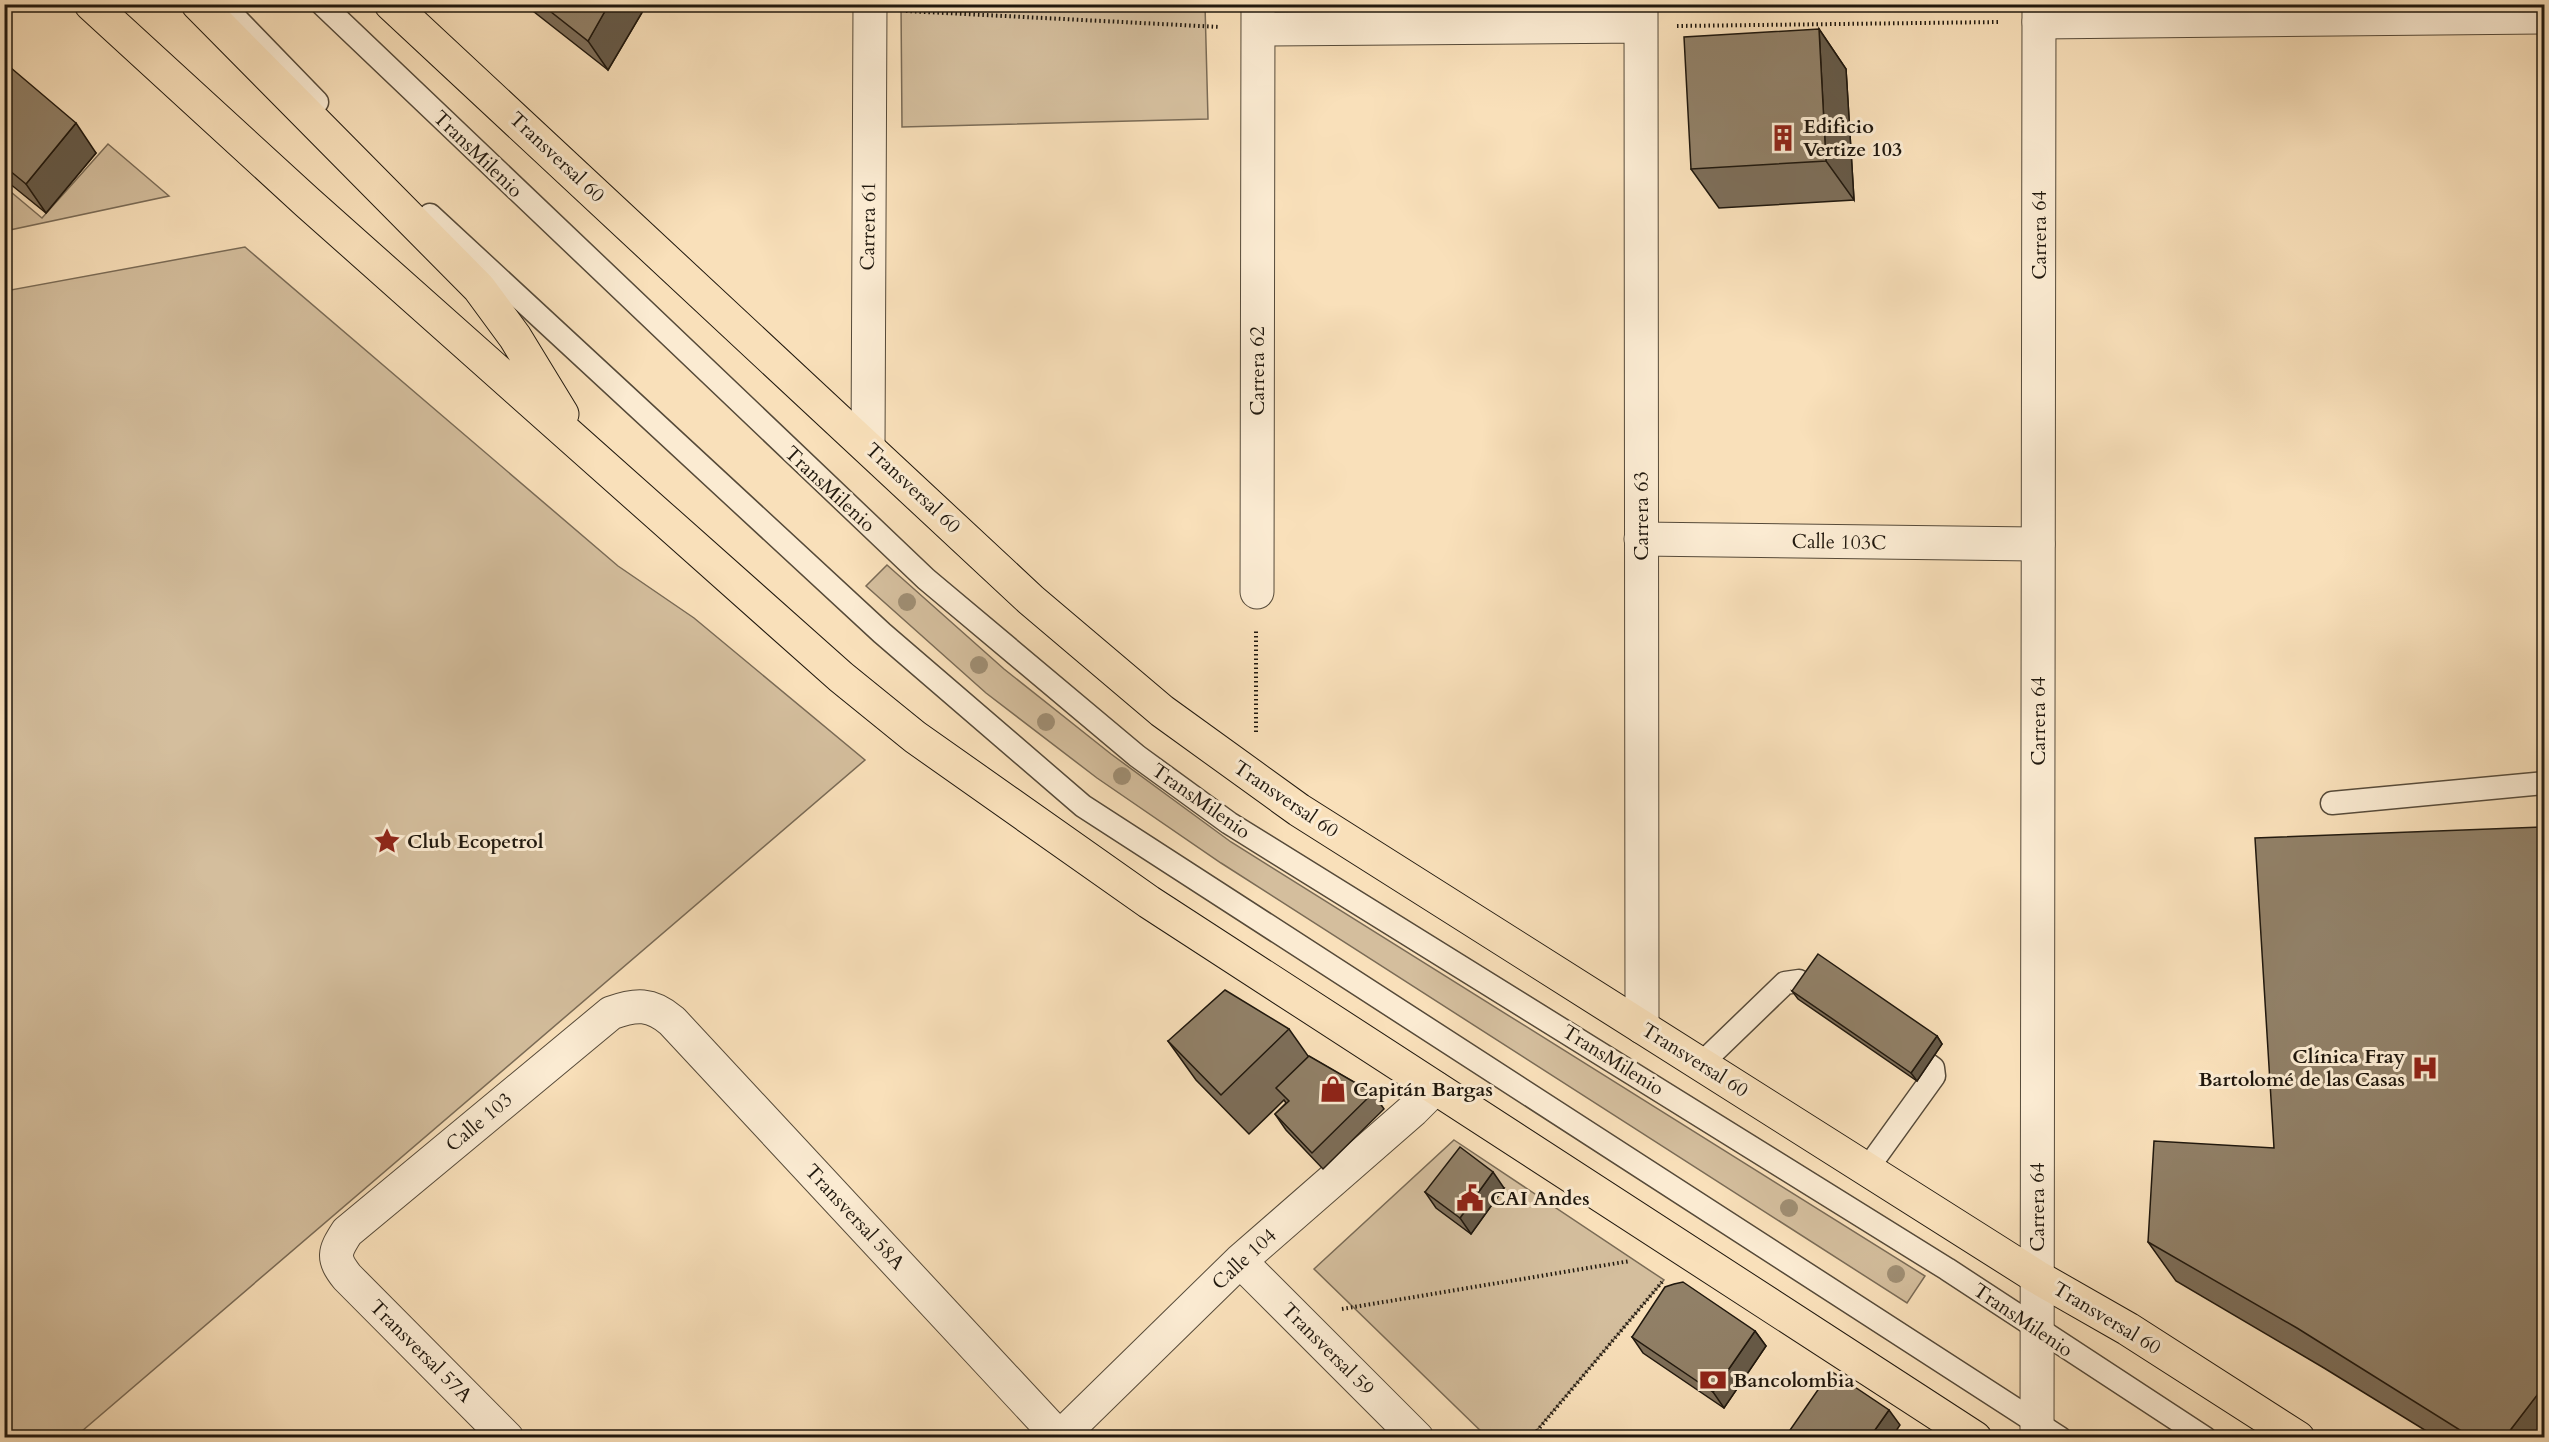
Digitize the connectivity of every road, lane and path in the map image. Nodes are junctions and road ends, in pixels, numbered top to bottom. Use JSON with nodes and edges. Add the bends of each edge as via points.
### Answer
{"nodes":[{"id":1,"x":91,"y":4,"type":"edge"},
{"id":2,"x":198,"y":4,"type":"edge"},
{"id":3,"x":222,"y":4,"type":"edge"},
{"id":4,"x":322,"y":4,"type":"edge"},
{"id":5,"x":391,"y":4,"type":"edge"},
{"id":6,"x":885,"y":7,"type":"edge"},
{"id":7,"x":2039,"y":13,"type":"edge"},
{"id":8,"x":1641,"y":15,"type":"edge"},
{"id":9,"x":1258,"y":17,"type":"edge"},
{"id":10,"x":2544,"y":17,"type":"edge"},
{"id":11,"x":442,"y":238,"type":"junction"},
{"id":12,"x":868,"y":447,"type":"junction"},
{"id":13,"x":592,"y":455,"type":"junction"},
{"id":14,"x":1641,"y":539,"type":"junction"},
{"id":15,"x":2038,"y":544,"type":"junction"},
{"id":16,"x":1257,"y":592,"type":"joint"},
{"id":17,"x":1256,"y":738,"type":"dead end"},
{"id":18,"x":2544,"y":783,"type":"edge"},
{"id":19,"x":2332,"y":802,"type":"dead end"},
{"id":20,"x":1807,"y":986,"type":"edge"},
{"id":21,"x":645,"y":1006,"type":"joint"},
{"id":22,"x":1642,"y":1027,"type":"junction"},
{"id":23,"x":1701,"y":1064,"type":"junction"},
{"id":24,"x":1929,"y":1065,"type":"dead end"},
{"id":25,"x":1435,"y":1088,"type":"junction"},
{"id":26,"x":1867,"y":1169,"type":"junction"},
{"id":27,"x":1240,"y":1261,"type":"junction"},
{"id":28,"x":1631,"y":1261,"type":"dead end"},
{"id":29,"x":336,"y":1263,"type":"joint"},
{"id":30,"x":2037,"y":1277,"type":"junction"},
{"id":31,"x":1664,"y":1280,"type":"dead end"},
{"id":32,"x":1295,"y":1317,"type":"junction"},
{"id":33,"x":2037,"y":1329,"type":"junction"},
{"id":34,"x":2045,"y":1433,"type":"edge"},
{"id":35,"x":507,"y":1437,"type":"edge"},
{"id":36,"x":1059,"y":1437,"type":"edge"},
{"id":37,"x":1416,"y":1437,"type":"edge"},
{"id":38,"x":1531,"y":1437,"type":"edge"},
{"id":39,"x":1975,"y":1437,"type":"edge"},
{"id":40,"x":2205,"y":1437,"type":"edge"},
{"id":41,"x":2298,"y":1437,"type":"edge"}],
"edges":[{"from":1,"to":13,"type":"main road"},
{"from":2,"to":11,"type":"main road"},
{"from":3,"to":11,"type":"lane"},
{"from":4,"to":33,"type":"lane","name":"TransMilenio","via":[[926,579],[1137,756],[1229,823]]},
{"from":5,"to":12,"type":"main road","name":"Transversal 60"},
{"from":6,"to":9,"type":"path"},
{"from":6,"to":12,"type":"street","name":"Carrera 61"},
{"from":7,"to":8,"type":"path"},
{"from":7,"to":10,"type":"street"},
{"from":7,"to":15,"type":"street","name":"Carrera 64"},
{"from":8,"to":9,"type":"street"},
{"from":8,"to":14,"type":"street","name":"Carrera 63"},
{"from":9,"to":16,"type":"street","name":"Carrera 62"},
{"from":11,"to":13,"type":"main road","via":[[498,312],[567,423]]},
{"from":11,"to":34,"type":"lane","via":[[882,633],[1083,806],[1959,1370]]},
{"from":12,"to":22,"type":"main road","name":"Transversal 60","via":[[1031,600],[1171,718],[1299,810]]},
{"from":13,"to":25,"type":"main road","via":[[841,677],[915,736],[1149,902]]},
{"from":14,"to":15,"type":"street","name":"Calle 103C"},
{"from":14,"to":22,"type":"street","name":"Carrera 63"},
{"from":15,"to":30,"type":"street","name":"Carrera 64"},
{"from":16,"to":17,"type":"path"},
{"from":18,"to":19,"type":"lane"},
{"from":20,"to":23,"type":"lane","via":[[1799,981],[1785,983]]},
{"from":21,"to":29,"type":"street","name":"Calle 103","via":[[611,1013],[347,1232],[336,1248]]},
{"from":21,"to":36,"type":"street","name":"Transversal 58A","via":[[662,1012],[672,1021]]},
{"from":22,"to":23,"type":"main road","name":"Transversal 60"},
{"from":23,"to":26,"type":"main road","name":"Transversal 60"},
{"from":24,"to":26,"type":"lane","via":[[1934,1077]]},
{"from":25,"to":27,"type":"street","name":"Calle 104"},
{"from":25,"to":39,"type":"main road"},
{"from":26,"to":30,"type":"main road","name":"Transversal 60"},
{"from":27,"to":32,"type":"street","name":"Transversal 59"},
{"from":27,"to":36,"type":"street","name":"Calle 104"},
{"from":28,"to":32,"type":"path"},
{"from":29,"to":35,"type":"street","name":"Transversal 57A"},
{"from":30,"to":33,"type":"street","name":"Carrera 64"},
{"from":30,"to":41,"type":"main road","name":"Transversal 60","via":[[2128,1329]]},
{"from":31,"to":38,"type":"path"},
{"from":32,"to":37,"type":"street","name":"Transversal 59"},
{"from":33,"to":34,"type":"street","name":"Carrera 64"},
{"from":33,"to":40,"type":"lane","name":"TransMilenio"}]}
